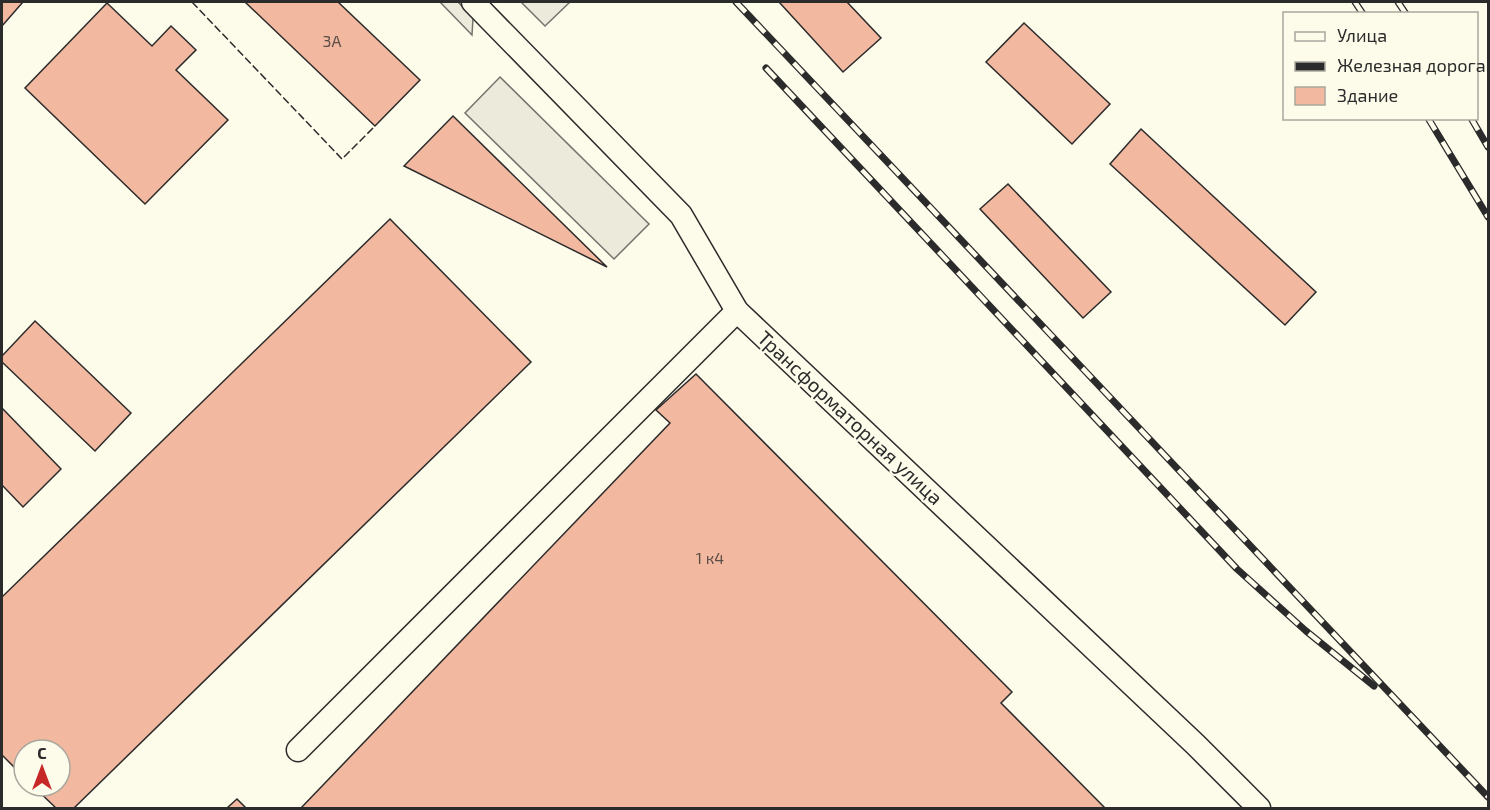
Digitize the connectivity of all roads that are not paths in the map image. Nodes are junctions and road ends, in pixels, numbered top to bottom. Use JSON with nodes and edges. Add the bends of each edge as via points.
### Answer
{"nodes":[{"id":1,"x":473,"y":2,"type":"edge"},
{"id":2,"x":737,"y":311,"type":"junction"},
{"id":3,"x":298,"y":750,"type":"dead end"},
{"id":4,"x":1259,"y":808,"type":"edge"}],
"edges":[{"from":1,"to":2,"type":"street","name":"Трансформаторная улица","via":[[681,214]]},
{"from":2,"to":3,"type":"street"},
{"from":2,"to":4,"type":"street","name":"Трансформаторная улица"}]}
